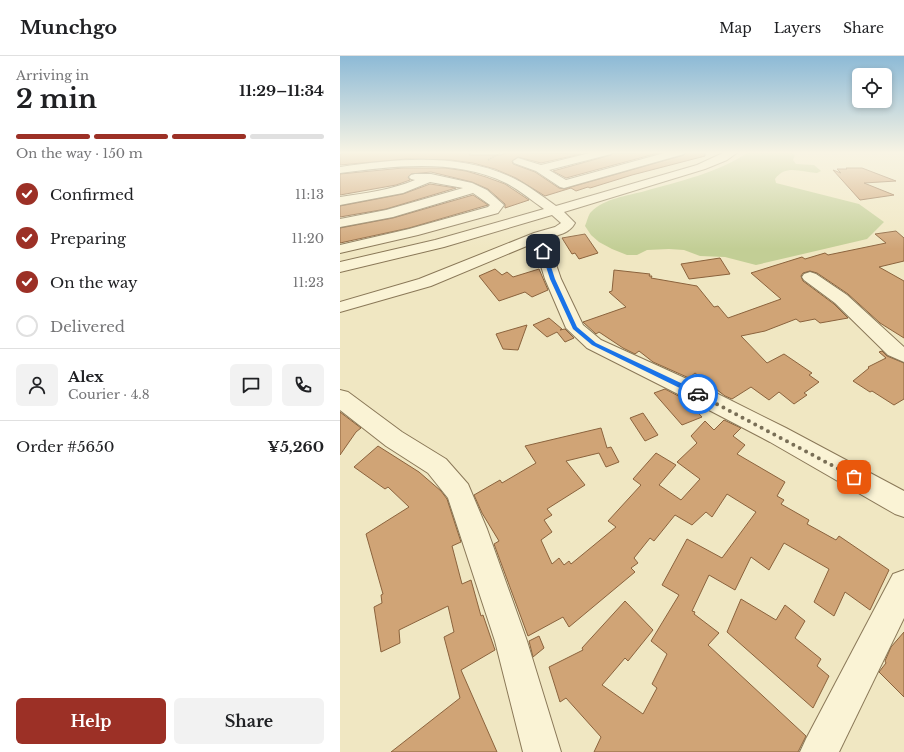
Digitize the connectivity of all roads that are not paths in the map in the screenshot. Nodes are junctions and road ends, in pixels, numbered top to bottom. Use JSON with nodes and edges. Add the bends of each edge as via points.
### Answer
{"nodes":[{"id":1,"x":413,"y":184,"type":"edge"},
{"id":2,"x":462,"y":184,"type":"edge"},
{"id":3,"x":516,"y":184,"type":"edge"},
{"id":4,"x":627,"y":184,"type":"edge"},
{"id":5,"x":637,"y":184,"type":"edge"},
{"id":6,"x":473,"y":189,"type":"junction"},
{"id":7,"x":340,"y":201,"type":"edge"},
{"id":8,"x":551,"y":208,"type":"junction"},
{"id":9,"x":340,"y":223,"type":"edge"},
{"id":10,"x":539,"y":236,"type":"junction"},
{"id":11,"x":340,"y":249,"type":"edge"},
{"id":12,"x":340,"y":259,"type":"edge"},
{"id":13,"x":340,"y":267,"type":"edge"},
{"id":14,"x":810,"y":277,"type":"dead end"},
{"id":15,"x":340,"y":307,"type":"edge"},
{"id":16,"x":904,"y":355,"type":"edge"},
{"id":17,"x":340,"y":398,"type":"edge"},
{"id":18,"x":904,"y":505,"type":"edge"},
{"id":19,"x":904,"y":585,"type":"edge"},
{"id":20,"x":542,"y":752,"type":"edge"},
{"id":21,"x":819,"y":752,"type":"edge"}],
"edges":[{"from":1,"to":7,"type":"street"},
{"from":2,"to":6,"type":"street"},
{"from":3,"to":8,"type":"street"},
{"from":4,"to":8,"type":"street"},
{"from":5,"to":8,"type":"street"},
{"from":6,"to":9,"type":"street","via":[[388,214]]},
{"from":6,"to":11,"type":"street","via":[[482,192],[498,205],[493,210]]},
{"from":8,"to":10,"type":"street","via":[[565,219],[567,226]]},
{"from":8,"to":12,"type":"street"},
{"from":8,"to":13,"type":"street","via":[[439,244]]},
{"from":10,"to":15,"type":"street","via":[[477,263],[408,288]]},
{"from":10,"to":18,"type":"street","via":[[553,279],[575,328],[594,344],[752,422]]},
{"from":14,"to":16,"type":"street","via":[[840,299],[895,350]]},
{"from":17,"to":20,"type":"street","via":[[394,439],[437,466],[459,492],[512,641]]},
{"from":19,"to":21,"type":"street"}]}
